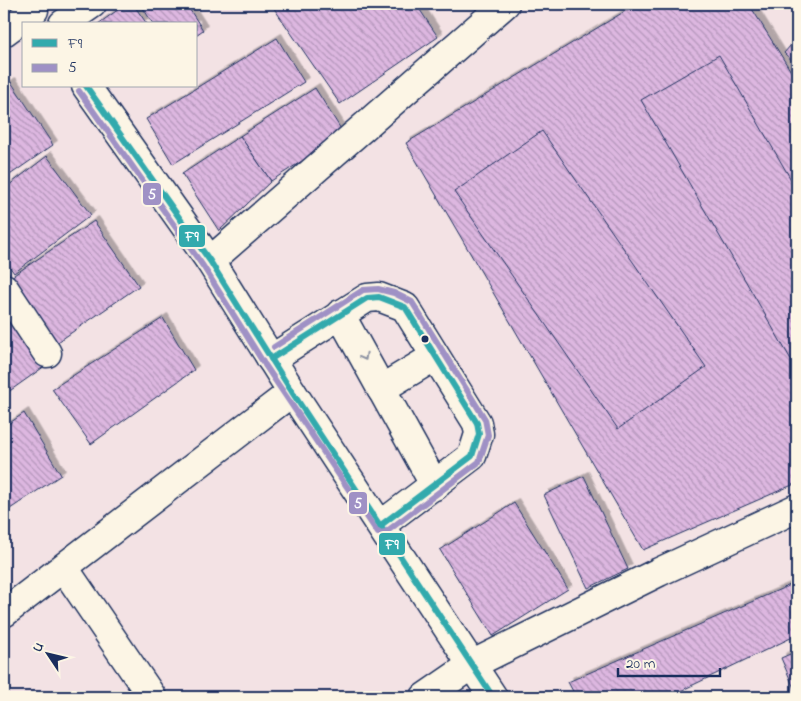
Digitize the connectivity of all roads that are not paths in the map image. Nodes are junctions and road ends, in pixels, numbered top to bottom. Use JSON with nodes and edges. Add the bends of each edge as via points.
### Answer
{"nodes":[{"id":1,"x":92,"y":4,"type":"edge"},
{"id":2,"x":505,"y":4,"type":"edge"},
{"id":3,"x":35,"y":12,"type":"edge"},
{"id":4,"x":66,"y":22,"type":"edge"},
{"id":5,"x":4,"y":32,"type":"edge"},
{"id":6,"x":87,"y":88,"type":"edge"},
{"id":7,"x":210,"y":261,"type":"junction"},
{"id":8,"x":4,"y":288,"type":"edge"},
{"id":9,"x":340,"y":314,"type":"junction"},
{"id":10,"x":47,"y":352,"type":"dead end"},
{"id":11,"x":434,"y":357,"type":"junction"},
{"id":12,"x":271,"y":359,"type":"junction"},
{"id":13,"x":382,"y":389,"type":"junction"},
{"id":14,"x":292,"y":392,"type":"junction"},
{"id":15,"x":435,"y":486,"type":"junction"},
{"id":16,"x":797,"y":508,"type":"edge"},
{"id":17,"x":380,"y":525,"type":"junction"},
{"id":18,"x":64,"y":568,"type":"junction"},
{"id":19,"x":4,"y":613,"type":"edge"},
{"id":20,"x":473,"y":664,"type":"junction"},
{"id":21,"x":152,"y":697,"type":"edge"},
{"id":22,"x":425,"y":697,"type":"edge"},
{"id":23,"x":493,"y":697,"type":"edge"}],
"edges":[{"from":1,"to":4,"type":"street"},
{"from":2,"to":7,"type":"street"},
{"from":3,"to":5,"type":"street"},
{"from":6,"to":7,"type":"street"},
{"from":7,"to":12,"type":"street"},
{"from":8,"to":10,"type":"street"},
{"from":9,"to":11,"type":"street","via":[[367,298],[379,297],[406,307]]},
{"from":9,"to":12,"type":"street"},
{"from":9,"to":13,"type":"street","one_way":true},
{"from":11,"to":13,"type":"street"},
{"from":11,"to":15,"type":"street","via":[[477,423],[479,434],[472,456]]},
{"from":12,"to":14,"type":"street"},
{"from":13,"to":15,"type":"street"},
{"from":14,"to":17,"type":"street"},
{"from":14,"to":18,"type":"street"},
{"from":15,"to":17,"type":"street"},
{"from":16,"to":20,"type":"street"},
{"from":17,"to":20,"type":"street"},
{"from":18,"to":19,"type":"street"},
{"from":18,"to":21,"type":"street"},
{"from":20,"to":22,"type":"street"},
{"from":20,"to":23,"type":"street"}]}
